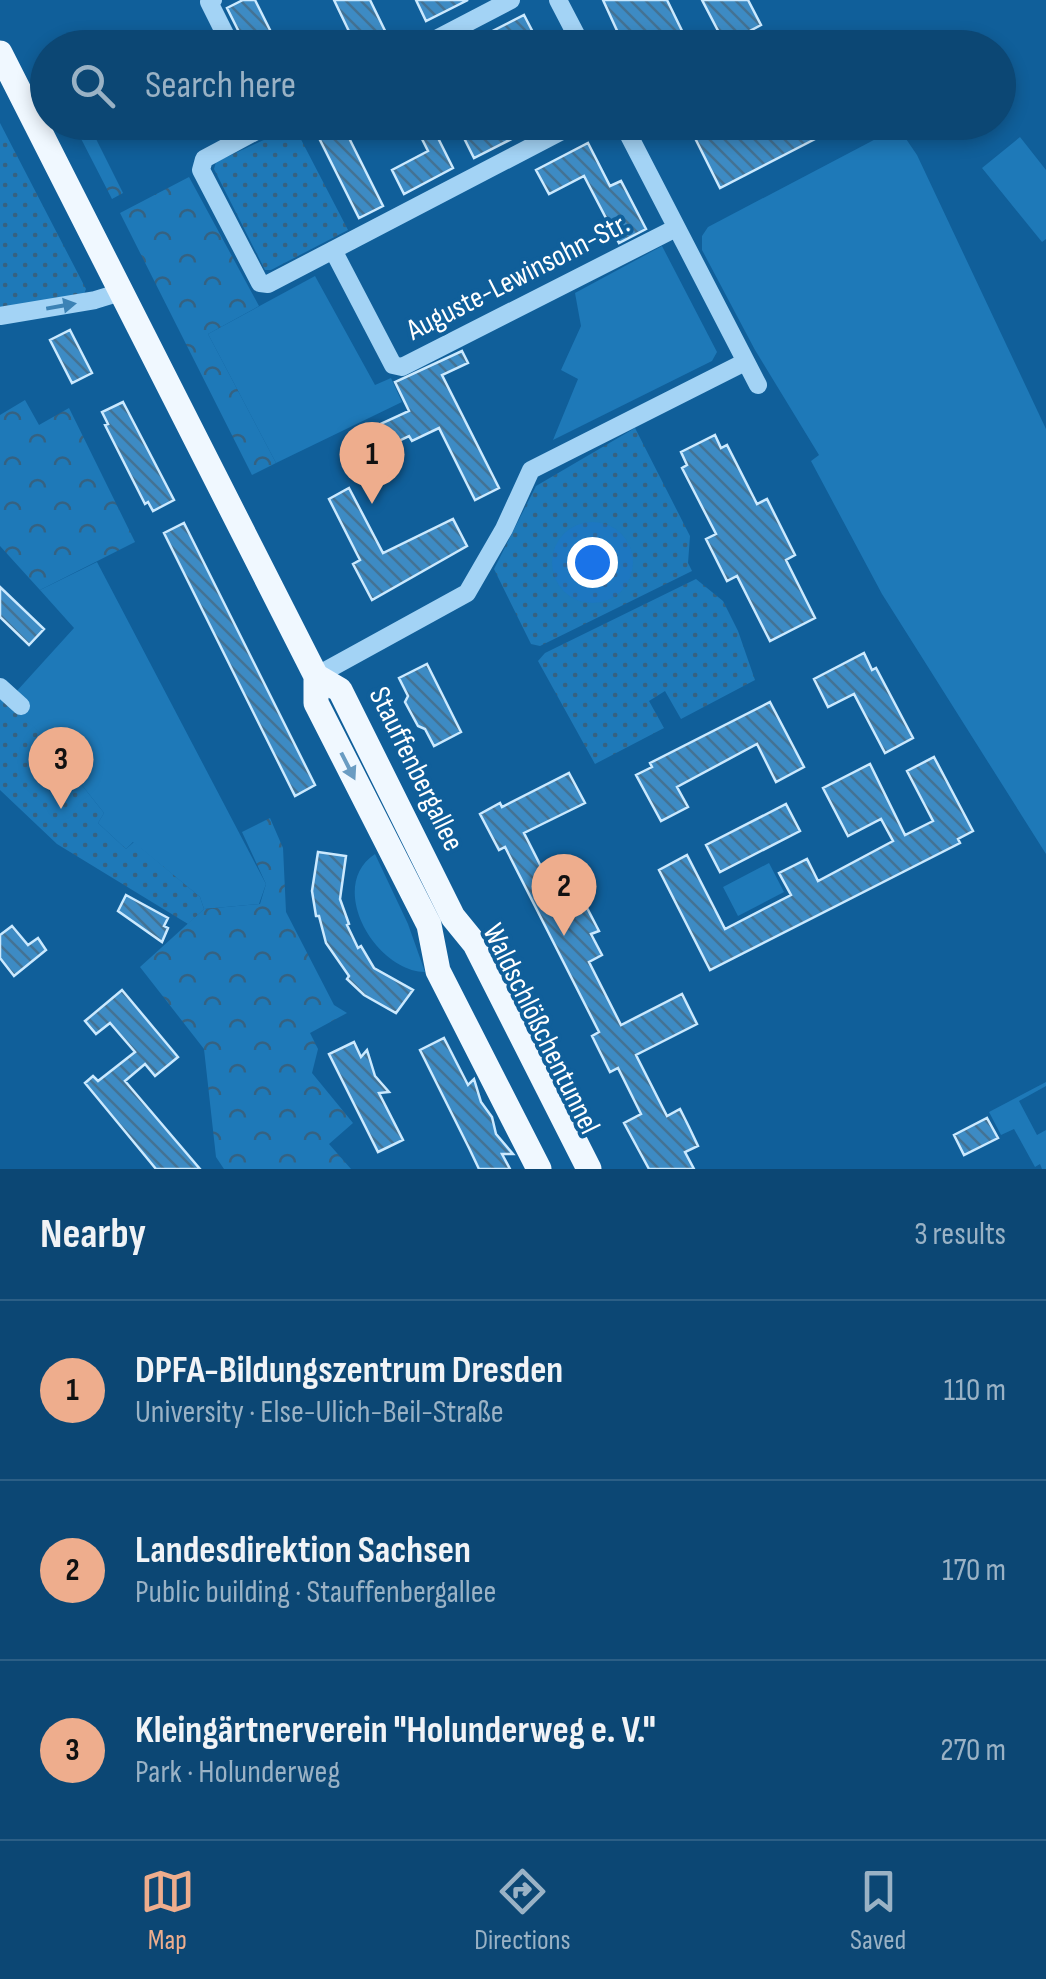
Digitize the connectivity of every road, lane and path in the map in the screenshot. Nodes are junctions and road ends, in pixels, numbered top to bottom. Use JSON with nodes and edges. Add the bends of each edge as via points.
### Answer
{"nodes":[{"id":1,"x":213,"y":0,"type":"edge"},
{"id":2,"x":511,"y":0,"type":"edge"},
{"id":3,"x":558,"y":0,"type":"edge"},
{"id":4,"x":223,"y":30,"type":"edge"},
{"id":5,"x":453,"y":30,"type":"edge"},
{"id":6,"x":574,"y":30,"type":"edge"},
{"id":7,"x":0,"y":54,"type":"edge"},
{"id":8,"x":30,"y":113,"type":"edge"},
{"id":9,"x":44,"y":140,"type":"edge"},
{"id":10,"x":239,"y":140,"type":"edge"},
{"id":11,"x":545,"y":140,"type":"edge"},
{"id":12,"x":631,"y":140,"type":"edge"},
{"id":13,"x":676,"y":228,"type":"junction"},
{"id":14,"x":334,"y":250,"type":"junction"},
{"id":15,"x":121,"y":292,"type":"junction"},
{"id":16,"x":0,"y":316,"type":"edge"},
{"id":17,"x":745,"y":362,"type":"junction"},
{"id":18,"x":758,"y":385,"type":"dead end"},
{"id":19,"x":316,"y":676,"type":"junction"},
{"id":20,"x":0,"y":686,"type":"edge"},
{"id":21,"x":22,"y":706,"type":"dead end"},
{"id":22,"x":441,"y":921,"type":"junction"},
{"id":23,"x":539,"y":1169,"type":"edge"},
{"id":24,"x":554,"y":1169,"type":"edge"},
{"id":25,"x":573,"y":1169,"type":"edge"},
{"id":26,"x":589,"y":1169,"type":"edge"}],
"edges":[{"from":1,"to":4,"type":"street"},
{"from":2,"to":5,"type":"street"},
{"from":3,"to":6,"type":"street"},
{"from":7,"to":8,"type":"main road","name":"Stauffenbergallee"},
{"from":9,"to":15,"type":"main road","name":"Stauffenbergallee"},
{"from":10,"to":14,"type":"street","via":[[204,159],[202,170],[260,283]]},
{"from":11,"to":14,"type":"street"},
{"from":12,"to":13,"type":"street"},
{"from":13,"to":14,"type":"street","name":"Auguste-Lewinsohn-Str.","via":[[402,367],[393,364]]},
{"from":13,"to":17,"type":"street"},
{"from":16,"to":15,"type":"street","one_way":true},
{"from":15,"to":19,"type":"main road","name":"Stauffenbergallee"},
{"from":17,"to":18,"type":"street"},
{"from":17,"to":19,"type":"street","via":[[531,470],[467,593]]},
{"from":19,"to":22,"type":"main road","name":"Stauffenbergallee","via":[[316,703]]},
{"from":20,"to":21,"type":"street"},
{"from":22,"to":23,"type":"main road","name":"Stauffenbergallee","via":[[438,971]]},
{"from":22,"to":24,"type":"main road","name":"Waldschlößchentunnel"},
{"from":22,"to":25,"type":"main road","name":"Waldschlößchentunnel","via":[[463,950]]},
{"from":22,"to":26,"type":"main road","name":"Stauffenbergallee","via":[[475,944]]}]}
